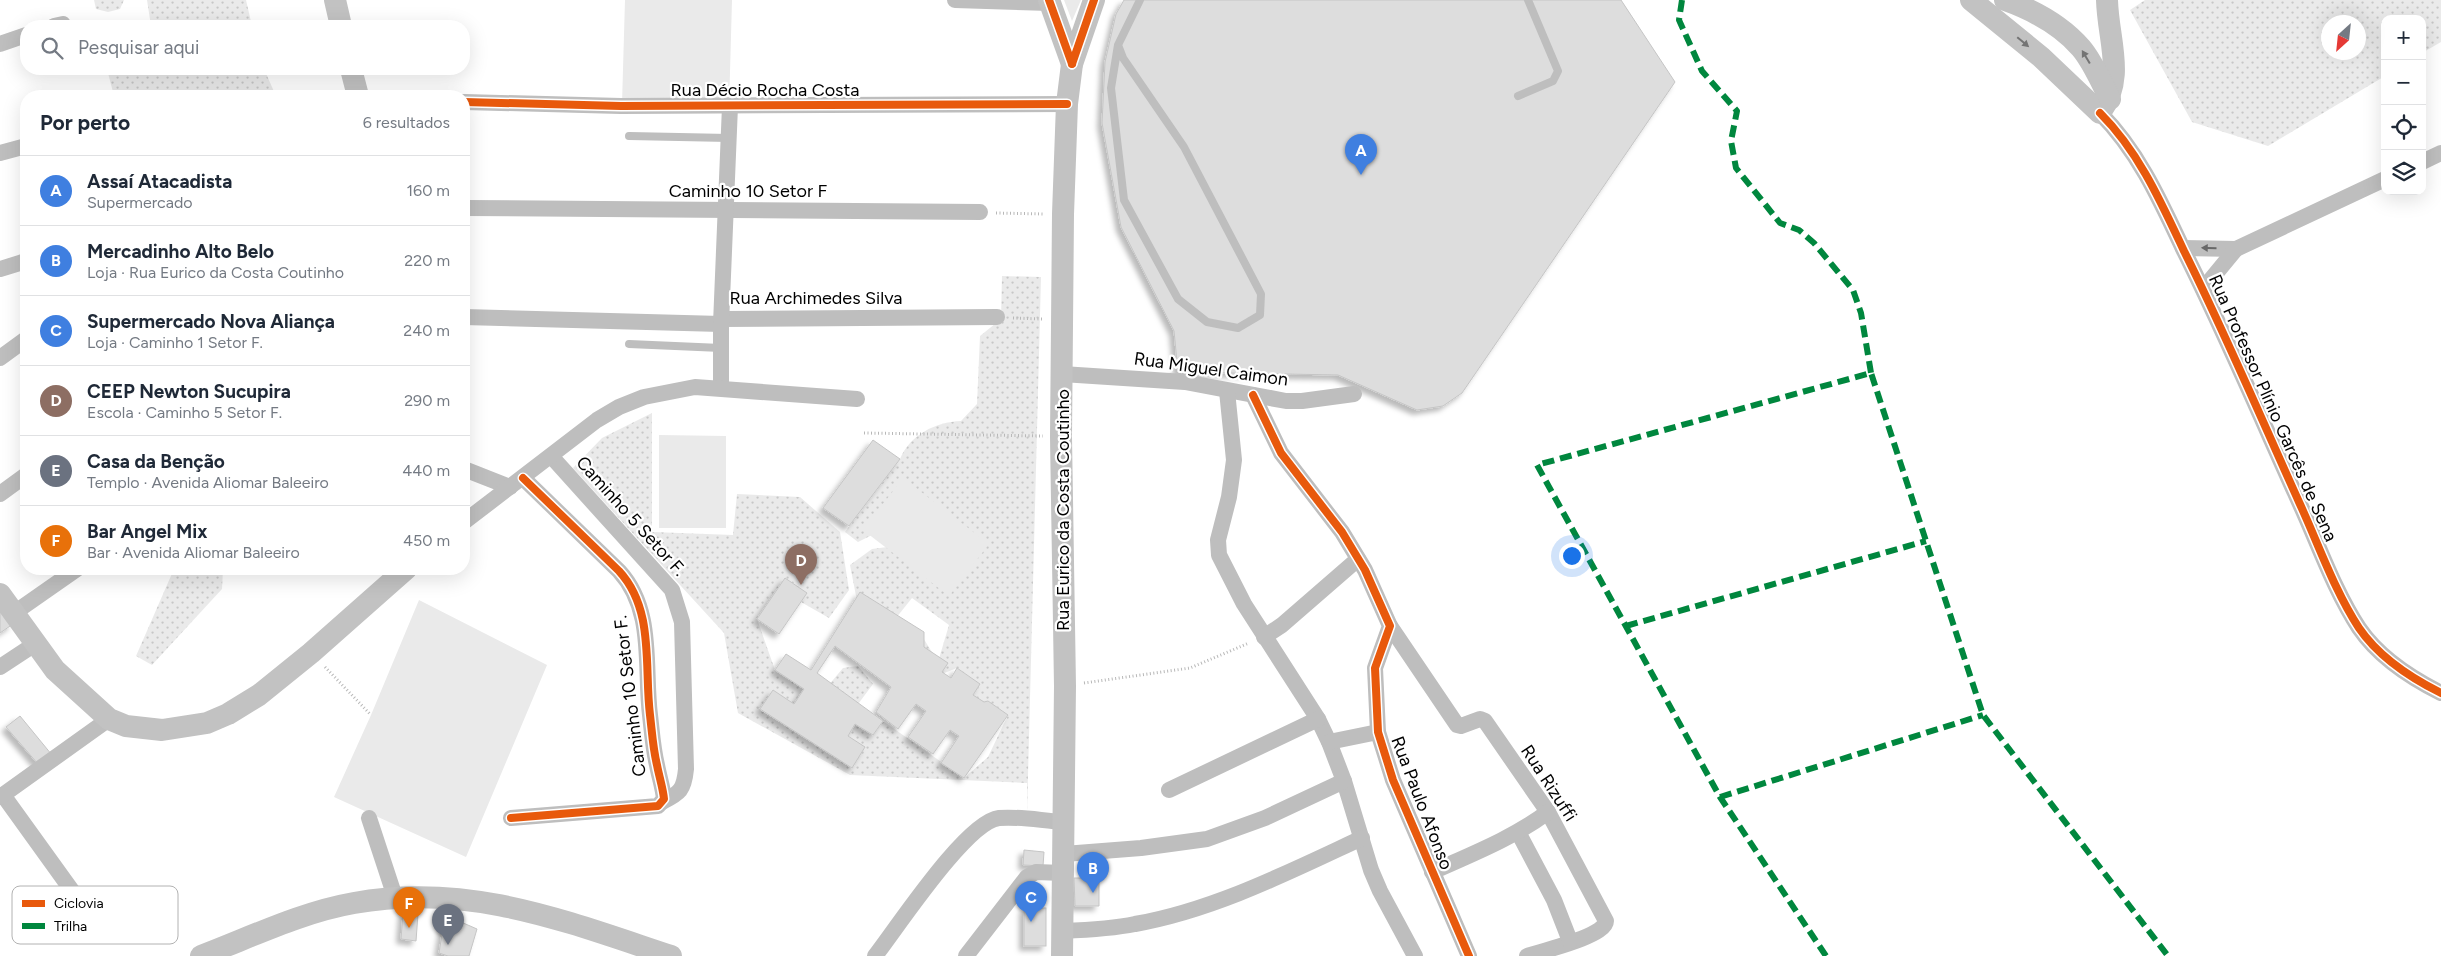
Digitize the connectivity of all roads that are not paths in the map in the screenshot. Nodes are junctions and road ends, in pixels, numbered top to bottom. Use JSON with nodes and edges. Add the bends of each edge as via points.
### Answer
{"nodes":[{"id":1,"x":335,"y":0,"type":"edge"},
{"id":2,"x":955,"y":0,"type":"edge"},
{"id":3,"x":1094,"y":0,"type":"edge"},
{"id":4,"x":1140,"y":0,"type":"edge"},
{"id":5,"x":1528,"y":0,"type":"edge"},
{"id":6,"x":1972,"y":0,"type":"edge"},
{"id":7,"x":2108,"y":0,"type":"edge"},
{"id":8,"x":1050,"y":2,"type":"edge"},
{"id":9,"x":1999,"y":5,"type":"edge"},
{"id":10,"x":340,"y":20,"type":"edge"},
{"id":11,"x":20,"y":37,"type":"edge"},
{"id":12,"x":0,"y":44,"type":"edge"},
{"id":13,"x":1118,"y":45,"type":"junction"},
{"id":14,"x":1072,"y":64,"type":"junction"},
{"id":15,"x":353,"y":75,"type":"edge"},
{"id":16,"x":356,"y":90,"type":"edge"},
{"id":17,"x":1518,"y":96,"type":"dead end"},
{"id":18,"x":470,"y":102,"type":"edge"},
{"id":19,"x":1067,"y":104,"type":"junction"},
{"id":20,"x":730,"y":106,"type":"junction"},
{"id":21,"x":2105,"y":106,"type":"junction"},
{"id":22,"x":629,"y":136,"type":"dead end"},
{"id":23,"x":729,"y":138,"type":"junction"},
{"id":24,"x":20,"y":148,"type":"edge"},
{"id":25,"x":0,"y":153,"type":"edge"},
{"id":26,"x":2441,"y":153,"type":"edge"},
{"id":27,"x":2426,"y":160,"type":"edge"},
{"id":28,"x":2381,"y":182,"type":"edge"},
{"id":29,"x":470,"y":208,"type":"edge"},
{"id":30,"x":727,"y":211,"type":"junction"},
{"id":31,"x":980,"y":212,"type":"road end"},
{"id":32,"x":2183,"y":248,"type":"junction"},
{"id":33,"x":2236,"y":249,"type":"junction"},
{"id":34,"x":20,"y":263,"type":"edge"},
{"id":35,"x":0,"y":269,"type":"edge"},
{"id":36,"x":2203,"y":290,"type":"junction"},
{"id":37,"x":470,"y":317,"type":"edge"},
{"id":38,"x":997,"y":317,"type":"road end"},
{"id":39,"x":721,"y":321,"type":"junction"},
{"id":40,"x":20,"y":343,"type":"edge"},
{"id":41,"x":630,"y":344,"type":"dead end"},
{"id":42,"x":721,"y":348,"type":"junction"},
{"id":43,"x":0,"y":358,"type":"edge"},
{"id":44,"x":1062,"y":374,"type":"junction"},
{"id":45,"x":721,"y":388,"type":"junction"},
{"id":46,"x":1228,"y":391,"type":"junction"},
{"id":47,"x":1354,"y":394,"type":"dead end"},
{"id":48,"x":1253,"y":395,"type":"junction"},
{"id":49,"x":857,"y":399,"type":"dead end"},
{"id":50,"x":550,"y":456,"type":"junction"},
{"id":51,"x":470,"y":471,"type":"edge"},
{"id":52,"x":524,"y":478,"type":"junction"},
{"id":53,"x":20,"y":479,"type":"edge"},
{"id":54,"x":510,"y":487,"type":"junction"},
{"id":55,"x":0,"y":494,"type":"edge"},
{"id":56,"x":470,"y":517,"type":"edge"},
{"id":57,"x":1358,"y":559,"type":"junction"},
{"id":58,"x":69,"y":575,"type":"edge"},
{"id":59,"x":399,"y":575,"type":"edge"},
{"id":60,"x":0,"y":594,"type":"edge"},
{"id":61,"x":14,"y":614,"type":"junction"},
{"id":62,"x":1390,"y":626,"type":"junction"},
{"id":63,"x":1264,"y":637,"type":"junction"},
{"id":64,"x":36,"y":644,"type":"junction"},
{"id":65,"x":0,"y":667,"type":"edge"},
{"id":66,"x":2441,"y":693,"type":"edge"},
{"id":67,"x":109,"y":719,"type":"junction"},
{"id":68,"x":1318,"y":719,"type":"junction"},
{"id":69,"x":1378,"y":732,"type":"junction"},
{"id":70,"x":1329,"y":742,"type":"junction"},
{"id":71,"x":1344,"y":781,"type":"junction"},
{"id":72,"x":1169,"y":790,"type":"dead end"},
{"id":73,"x":2,"y":796,"type":"edge"},
{"id":74,"x":662,"y":802,"type":"junction"},
{"id":75,"x":1548,"y":812,"type":"junction"},
{"id":76,"x":370,"y":818,"type":"dead end"},
{"id":77,"x":511,"y":818,"type":"dead end"},
{"id":78,"x":1064,"y":822,"type":"junction"},
{"id":79,"x":1518,"y":832,"type":"junction"},
{"id":80,"x":1362,"y":838,"type":"junction"},
{"id":81,"x":1064,"y":864,"type":"junction"},
{"id":82,"x":1432,"y":872,"type":"junction"},
{"id":83,"x":68,"y":886,"type":"edge"},
{"id":84,"x":395,"y":897,"type":"junction"},
{"id":85,"x":1063,"y":931,"type":"junction"},
{"id":86,"x":1570,"y":941,"type":"junction"},
{"id":87,"x":232,"y":951,"type":"edge"},
{"id":88,"x":201,"y":956,"type":"edge"},
{"id":89,"x":670,"y":956,"type":"edge"},
{"id":90,"x":875,"y":956,"type":"edge"},
{"id":91,"x":966,"y":956,"type":"edge"},
{"id":92,"x":1062,"y":956,"type":"edge"},
{"id":93,"x":1415,"y":956,"type":"edge"},
{"id":94,"x":1469,"y":956,"type":"edge"},
{"id":95,"x":1528,"y":956,"type":"edge"}],
"edges":[{"from":1,"to":10,"type":"main road"},
{"from":2,"to":8,"type":"street"},
{"from":3,"to":14,"type":"main road","name":"Rua Eurico da Costa Coutinho"},
{"from":4,"to":13,"type":"lane"},
{"from":5,"to":17,"type":"lane","via":[[1558,71],[1553,81]]},
{"from":6,"to":9,"type":"main road","name":"Rua Professor Plínio Garcês de Sena"},
{"from":7,"to":21,"type":"main road","via":[[2114,76]]},
{"from":8,"to":14,"type":"main road","name":"Rua Eurico da Costa Coutinho"},
{"from":9,"to":21,"type":"main road","name":"Rua Professor Plínio Garcês de Sena","one_way":true,"via":[[2040,57]]},
{"from":21,"to":9,"type":"main road","name":"Rua Professor Plínio Garcês de Sena","one_way":true,"via":[[2081,48],[2030,9]]},
{"from":11,"to":12,"type":"street"},
{"from":13,"to":13,"type":"lane","via":[[1111,88],[1124,200],[1178,299],[1207,322],[1238,328],[1260,315],[1262,294],[1184,147],[1123,58]]},
{"from":14,"to":19,"type":"main road","name":"Rua Eurico da Costa Coutinho"},
{"from":15,"to":16,"type":"main road"},
{"from":18,"to":20,"type":"street","name":"Rua Décio Rocha Costa"},
{"from":19,"to":20,"type":"street","name":"Rua Décio Rocha Costa"},
{"from":19,"to":44,"type":"main road","name":"Rua Eurico da Costa Coutinho"},
{"from":20,"to":23,"type":"street","name":"Rua Archimedes Silva"},
{"from":21,"to":32,"type":"street","name":"Rua Professor Plínio Garcês de Sena","via":[[2148,177]]},
{"from":22,"to":23,"type":"lane"},
{"from":23,"to":30,"type":"street","name":"Rua Archimedes Silva"},
{"from":24,"to":25,"type":"street"},
{"from":26,"to":27,"type":"street"},
{"from":28,"to":33,"type":"street"},
{"from":29,"to":30,"type":"street","name":"Caminho 10 Setor F"},
{"from":30,"to":31,"type":"street","name":"Caminho 10 Setor F"},
{"from":30,"to":39,"type":"street","name":"Rua Archimedes Silva"},
{"from":33,"to":32,"type":"street","one_way":true},
{"from":32,"to":36,"type":"street","name":"Rua Professor Plínio Garcês de Sena"},
{"from":33,"to":36,"type":"street"},
{"from":34,"to":35,"type":"street"},
{"from":36,"to":66,"type":"street","name":"Rua Professor Plínio Garcês de Sena","via":[[2359,628],[2394,664]]},
{"from":37,"to":39,"type":"street","name":"Rua Archimedes Silva"},
{"from":38,"to":39,"type":"street","name":"Rua Archimedes Silva"},
{"from":39,"to":42,"type":"street"},
{"from":40,"to":43,"type":"street"},
{"from":41,"to":42,"type":"lane"},
{"from":42,"to":45,"type":"street"},
{"from":44,"to":46,"type":"street","name":"Rua Miguel Caimon","via":[[1185,382]]},
{"from":44,"to":78,"type":"main road","name":"Rua Eurico da Costa Coutinho"},
{"from":45,"to":49,"type":"street"},
{"from":45,"to":50,"type":"street","via":[[695,387],[644,397],[597,420]]},
{"from":46,"to":48,"type":"street","name":"Rua Miguel Caimon"},
{"from":46,"to":63,"type":"street","via":[[1234,460],[1218,540],[1219,555]]},
{"from":47,"to":48,"type":"street","name":"Rua Miguel Caimon","via":[[1302,402]]},
{"from":48,"to":57,"type":"street","via":[[1281,453],[1338,526]]},
{"from":50,"to":52,"type":"street"},
{"from":50,"to":74,"type":"street","name":"Caminho 5 Setor F.","via":[[672,590],[678,604],[682,622],[686,769],[680,792]]},
{"from":51,"to":54,"type":"street"},
{"from":52,"to":54,"type":"street"},
{"from":52,"to":74,"type":"street","name":"Caminho 10 Setor F.","via":[[619,571],[636,594],[646,641],[649,709],[664,794]]},
{"from":53,"to":55,"type":"street"},
{"from":54,"to":56,"type":"street"},
{"from":57,"to":62,"type":"street"},
{"from":57,"to":63,"type":"street"},
{"from":58,"to":61,"type":"street"},
{"from":59,"to":67,"type":"main road","via":[[311,653],[259,695],[228,714],[207,723],[162,730],[126,726]]},
{"from":60,"to":61,"type":"main road"},
{"from":61,"to":64,"type":"main road"},
{"from":62,"to":69,"type":"street","name":"Rua Paulo Afonso","via":[[1375,668]]},
{"from":62,"to":75,"type":"street","name":"Rua Rizuffi","via":[[1457,725],[1480,719],[1485,722]]},
{"from":63,"to":68,"type":"street"},
{"from":64,"to":65,"type":"street"},
{"from":64,"to":67,"type":"main road","via":[[56,670]]},
{"from":67,"to":73,"type":"street"},
{"from":68,"to":70,"type":"street"},
{"from":68,"to":72,"type":"street"},
{"from":69,"to":70,"type":"street","name":"Rua Paulo Afonso"},
{"from":69,"to":82,"type":"street","name":"Rua Paulo Afonso","via":[[1393,780]]},
{"from":70,"to":71,"type":"street"},
{"from":71,"to":80,"type":"street"},
{"from":71,"to":81,"type":"street","via":[[1265,818],[1207,839],[1132,849]]},
{"from":73,"to":83,"type":"street"},
{"from":74,"to":77,"type":"street","via":[[658,806]]},
{"from":75,"to":79,"type":"street"},
{"from":75,"to":86,"type":"street","name":"Rua Rizuffi","via":[[1606,921],[1606,925],[1588,937]]},
{"from":76,"to":84,"type":"street"},
{"from":78,"to":81,"type":"main road","name":"Rua Eurico da Costa Coutinho"},
{"from":78,"to":90,"type":"street","via":[[998,818],[985,823],[949,858]]},
{"from":79,"to":82,"type":"street"},
{"from":79,"to":86,"type":"street","via":[[1554,900]]},
{"from":80,"to":85,"type":"street","via":[[1264,883],[1196,908],[1135,924]]},
{"from":80,"to":93,"type":"street","via":[[1380,891]]},
{"from":81,"to":85,"type":"main road","name":"Rua Eurico da Costa Coutinho"},
{"from":81,"to":91,"type":"street","via":[[1027,877]]},
{"from":82,"to":94,"type":"street","name":"Rua Paulo Afonso"},
{"from":84,"to":87,"type":"main road","via":[[353,903],[306,916]]},
{"from":84,"to":89,"type":"main road","via":[[436,896],[524,909]]},
{"from":85,"to":92,"type":"main road","name":"Rua Eurico da Costa Coutinho"},
{"from":86,"to":95,"type":"street","name":"Rua Rizuffi"},
{"from":87,"to":88,"type":"main road"}]}
